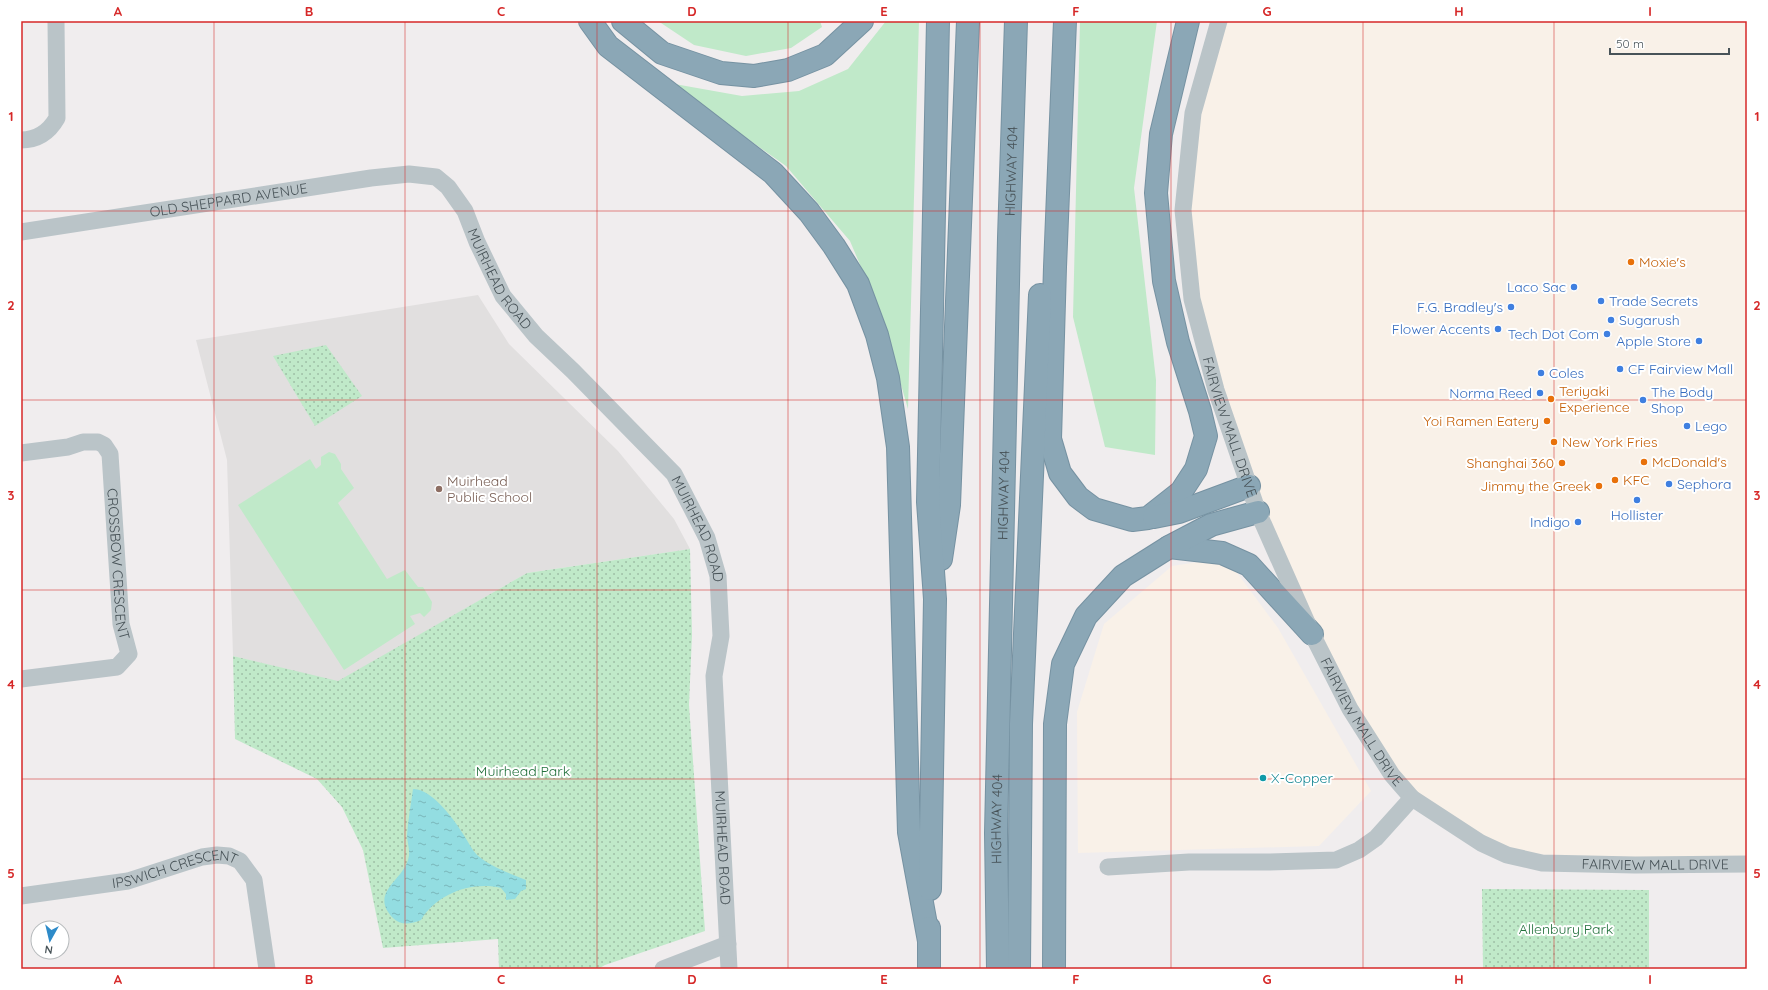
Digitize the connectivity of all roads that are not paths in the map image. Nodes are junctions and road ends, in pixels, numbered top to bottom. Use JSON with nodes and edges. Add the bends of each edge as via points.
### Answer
{"nodes":[{"id":1,"x":56,"y":21,"type":"edge"},
{"id":2,"x":590,"y":21,"type":"edge"},
{"id":3,"x":623,"y":21,"type":"edge"},
{"id":4,"x":862,"y":21,"type":"edge"},
{"id":5,"x":938,"y":21,"type":"edge"},
{"id":6,"x":968,"y":21,"type":"edge"},
{"id":7,"x":1016,"y":21,"type":"edge"},
{"id":8,"x":1053,"y":21,"type":"edge"},
{"id":9,"x":1065,"y":21,"type":"edge"},
{"id":10,"x":1188,"y":21,"type":"edge"},
{"id":11,"x":1219,"y":21,"type":"edge"},
{"id":12,"x":21,"y":140,"type":"edge"},
{"id":13,"x":436,"y":176,"type":"joint"},
{"id":14,"x":21,"y":232,"type":"edge"},
{"id":15,"x":21,"y":453,"type":"edge"},
{"id":16,"x":1249,"y":486,"type":"junction"},
{"id":17,"x":1258,"y":512,"type":"junction"},
{"id":18,"x":1148,"y":518,"type":"junction"},
{"id":19,"x":1168,"y":547,"type":"junction"},
{"id":20,"x":935,"y":599,"type":"junction"},
{"id":21,"x":1312,"y":634,"type":"junction"},
{"id":22,"x":21,"y":679,"type":"edge"},
{"id":23,"x":1412,"y":798,"type":"junction"},
{"id":24,"x":1747,"y":864,"type":"edge"},
{"id":25,"x":1108,"y":867,"type":"dead end"},
{"id":26,"x":21,"y":896,"type":"edge"},
{"id":27,"x":928,"y":942,"type":"junction"},
{"id":28,"x":728,"y":944,"type":"junction"},
{"id":29,"x":267,"y":969,"type":"edge"},
{"id":30,"x":663,"y":969,"type":"edge"},
{"id":31,"x":729,"y":969,"type":"edge"},
{"id":32,"x":929,"y":969,"type":"edge"},
{"id":33,"x":998,"y":969,"type":"edge"},
{"id":34,"x":1019,"y":969,"type":"edge"},
{"id":35,"x":1054,"y":969,"type":"edge"}],
"edges":[{"from":1,"to":12,"type":"street","via":[[57,118],[40,136]]},
{"from":2,"to":27,"type":"highway","via":[[608,46],[773,173],[809,212],[858,284],[877,334],[888,378],[898,447],[910,832]]},
{"from":3,"to":4,"type":"highway","via":[[662,53],[721,73],[754,76],[788,70],[825,55]]},
{"from":5,"to":20,"type":"highway","via":[[928,502]]},
{"from":6,"to":20,"type":"highway","via":[[949,505]]},
{"from":7,"to":33,"type":"highway","name":"HIGHWAY 404","via":[[996,817]]},
{"from":8,"to":34,"type":"highway","via":[[1021,724]]},
{"from":9,"to":18,"type":"highway","via":[[1050,439],[1060,473],[1078,497],[1094,508],[1132,520]]},
{"from":10,"to":18,"type":"highway","via":[[1161,134],[1156,193],[1164,281],[1178,342],[1206,436],[1196,469],[1181,492]]},
{"from":11,"to":16,"type":"street","name":"FAIRVIEW MALL DRIVE","via":[[1193,113],[1183,210],[1192,299],[1216,390]]},
{"from":13,"to":14,"type":"street","name":"OLD SHEPPARD AVENUE","via":[[409,174],[371,178]]},
{"from":13,"to":28,"type":"street","name":"MUIRHEAD ROAD","via":[[448,187],[466,212],[477,242],[503,296],[536,336],[674,474],[708,538],[718,576],[720,607],[720,636],[714,676]]},
{"from":15,"to":22,"type":"street","name":"CROSSBOW CRESCENT","via":[[68,447],[83,442],[98,442],[110,454],[121,624],[128,654],[117,667]]},
{"from":16,"to":17,"type":"street","name":"FAIRVIEW MALL DRIVE"},
{"from":16,"to":18,"type":"highway","via":[[1180,512]]},
{"from":17,"to":19,"type":"highway","via":[[1211,525]]},
{"from":17,"to":21,"type":"street","name":"FAIRVIEW MALL DRIVE"},
{"from":19,"to":21,"type":"highway","via":[[1222,553],[1249,565]]},
{"from":19,"to":35,"type":"highway","via":[[1123,576],[1086,616],[1063,664],[1055,724]]},
{"from":20,"to":27,"type":"highway"},
{"from":21,"to":23,"type":"street","name":"FAIRVIEW MALL DRIVE","via":[[1350,709],[1392,774]]},
{"from":23,"to":24,"type":"street","name":"FAIRVIEW MALL DRIVE","via":[[1481,843],[1507,855],[1542,863]]},
{"from":23,"to":25,"type":"street","name":"FAIRVIEW MALL DRIVE","via":[[1376,838],[1359,850],[1336,860],[1189,862]]},
{"from":26,"to":29,"type":"street","name":"IPSWICH CRESCENT","via":[[128,881],[202,857],[229,856],[240,861],[254,880]]},
{"from":27,"to":32,"type":"highway"},
{"from":28,"to":30,"type":"street"},
{"from":28,"to":31,"type":"street","name":"MUIRHEAD ROAD"}]}
